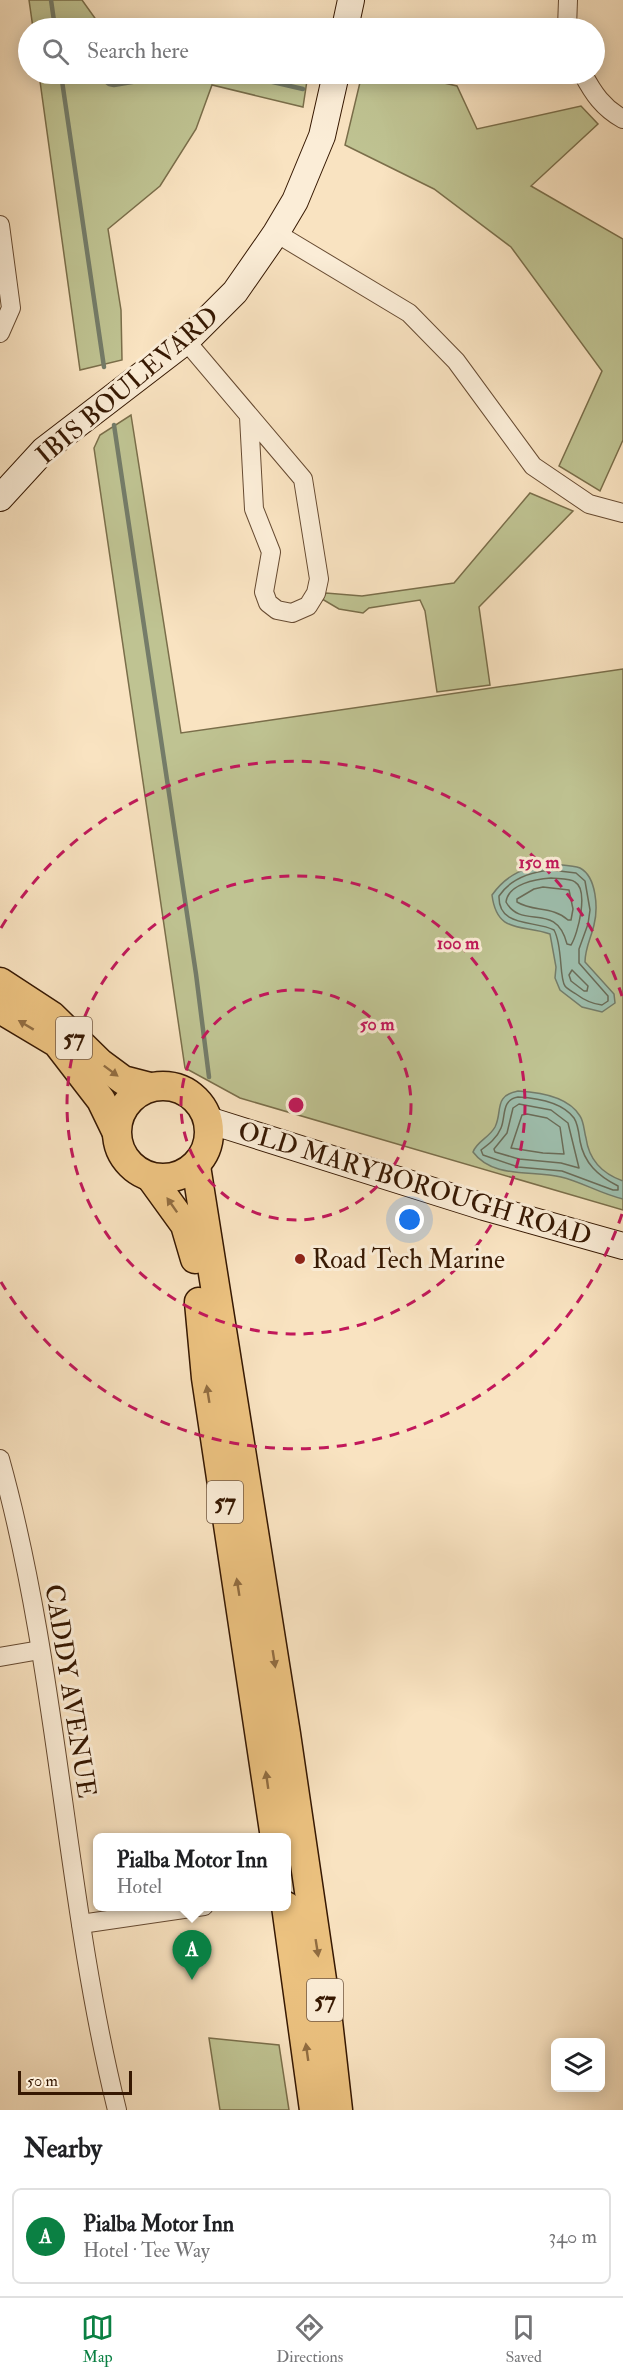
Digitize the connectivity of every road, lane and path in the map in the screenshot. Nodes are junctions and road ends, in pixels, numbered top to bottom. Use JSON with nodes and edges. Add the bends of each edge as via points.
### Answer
{"nodes":[{"id":1,"x":351,"y":0,"type":"edge"},
{"id":2,"x":568,"y":0,"type":"edge"},
{"id":3,"x":347,"y":18,"type":"edge"},
{"id":4,"x":567,"y":18,"type":"edge"},
{"id":5,"x":334,"y":84,"type":"edge"},
{"id":6,"x":588,"y":84,"type":"edge"},
{"id":7,"x":623,"y":119,"type":"edge"},
{"id":8,"x":0,"y":225,"type":"edge"},
{"id":9,"x":276,"y":233,"type":"junction"},
{"id":10,"x":0,"y":333,"type":"edge"},
{"id":11,"x":186,"y":341,"type":"junction"},
{"id":12,"x":249,"y":417,"type":"junction"},
{"id":13,"x":2,"y":492,"type":"edge"},
{"id":14,"x":623,"y":513,"type":"edge"},
{"id":15,"x":0,"y":982,"type":"edge"},
{"id":16,"x":0,"y":1009,"type":"edge"},
{"id":17,"x":150,"y":1087,"type":"junction"},
{"id":18,"x":208,"y":1120,"type":"junction"},
{"id":19,"x":116,"y":1131,"type":"junction"},
{"id":20,"x":196,"y":1166,"type":"junction"},
{"id":21,"x":151,"y":1178,"type":"junction"},
{"id":22,"x":623,"y":1246,"type":"edge"},
{"id":23,"x":0,"y":1459,"type":"edge"},
{"id":24,"x":40,"y":1650,"type":"junction"},
{"id":25,"x":0,"y":1657,"type":"edge"},
{"id":26,"x":274,"y":1833,"type":"edge"},
{"id":27,"x":290,"y":1833,"type":"edge"},
{"id":28,"x":291,"y":1858,"type":"edge"},
{"id":29,"x":293,"y":1897,"type":"edge"},
{"id":30,"x":170,"y":1911,"type":"edge"},
{"id":31,"x":81,"y":1924,"type":"junction"},
{"id":32,"x":117,"y":2110,"type":"edge"},
{"id":33,"x":314,"y":2110,"type":"edge"},
{"id":34,"x":338,"y":2110,"type":"edge"}],
"edges":[{"from":1,"to":3,"type":"street"},
{"from":2,"to":4,"type":"street"},
{"from":5,"to":9,"type":"street","name":"IBIS BOULEVARD","via":[[322,136],[295,201]]},
{"from":6,"to":7,"type":"street","via":[[611,113]]},
{"from":8,"to":10,"type":"street","via":[[11,308]]},
{"from":9,"to":11,"type":"street","name":"IBIS BOULEVARD","via":[[235,292]]},
{"from":9,"to":14,"type":"street","via":[[409,313],[456,361],[533,466],[589,504]]},
{"from":11,"to":12,"type":"street"},
{"from":11,"to":13,"type":"street","name":"IBIS BOULEVARD","via":[[44,450]]},
{"from":12,"to":12,"type":"street","via":[[303,479],[319,579],[308,606],[292,613],[277,610],[268,603],[264,592],[271,552],[254,509]]},
{"from":15,"to":17,"type":"main road","number":"57","one_way":true,"via":[[52,1017],[123,1080]]},
{"from":19,"to":16,"type":"main road","number":"57","one_way":true,"via":[[101,1100],[57,1043]]},
{"from":17,"to":18,"type":"main road","number":"57","via":[[173,1087],[194,1098]]},
{"from":17,"to":19,"type":"main road","via":[[127,1102]]},
{"from":18,"to":20,"type":"main road","via":[[209,1141]]},
{"from":18,"to":22,"type":"street","name":"OLD MARYBOROUGH ROAD"},
{"from":19,"to":21,"type":"main road","number":"57","via":[[120,1150],[135,1169]]},
{"from":20,"to":21,"type":"main road","via":[[176,1177]]},
{"from":20,"to":27,"type":"main road","number":"57","one_way":true,"via":[[284,1723]]},
{"from":26,"to":21,"type":"main road","number":"57","one_way":true,"via":[[206,1378],[195,1257],[185,1225]]},
{"from":23,"to":24,"type":"street","name":"CADDY AVENUE","via":[[15,1511]]},
{"from":24,"to":25,"type":"street"},
{"from":24,"to":31,"type":"street","name":"CADDY AVENUE"},
{"from":28,"to":29,"type":"main road","number":"57","one_way":true},
{"from":33,"to":29,"type":"main road","number":"57","one_way":true},
{"from":29,"to":34,"type":"main road","number":"57","one_way":true,"via":[[328,2021]]},
{"from":30,"to":31,"type":"street"},
{"from":31,"to":32,"type":"street","name":"CADDY AVENUE","via":[[101,2044]]}]}
